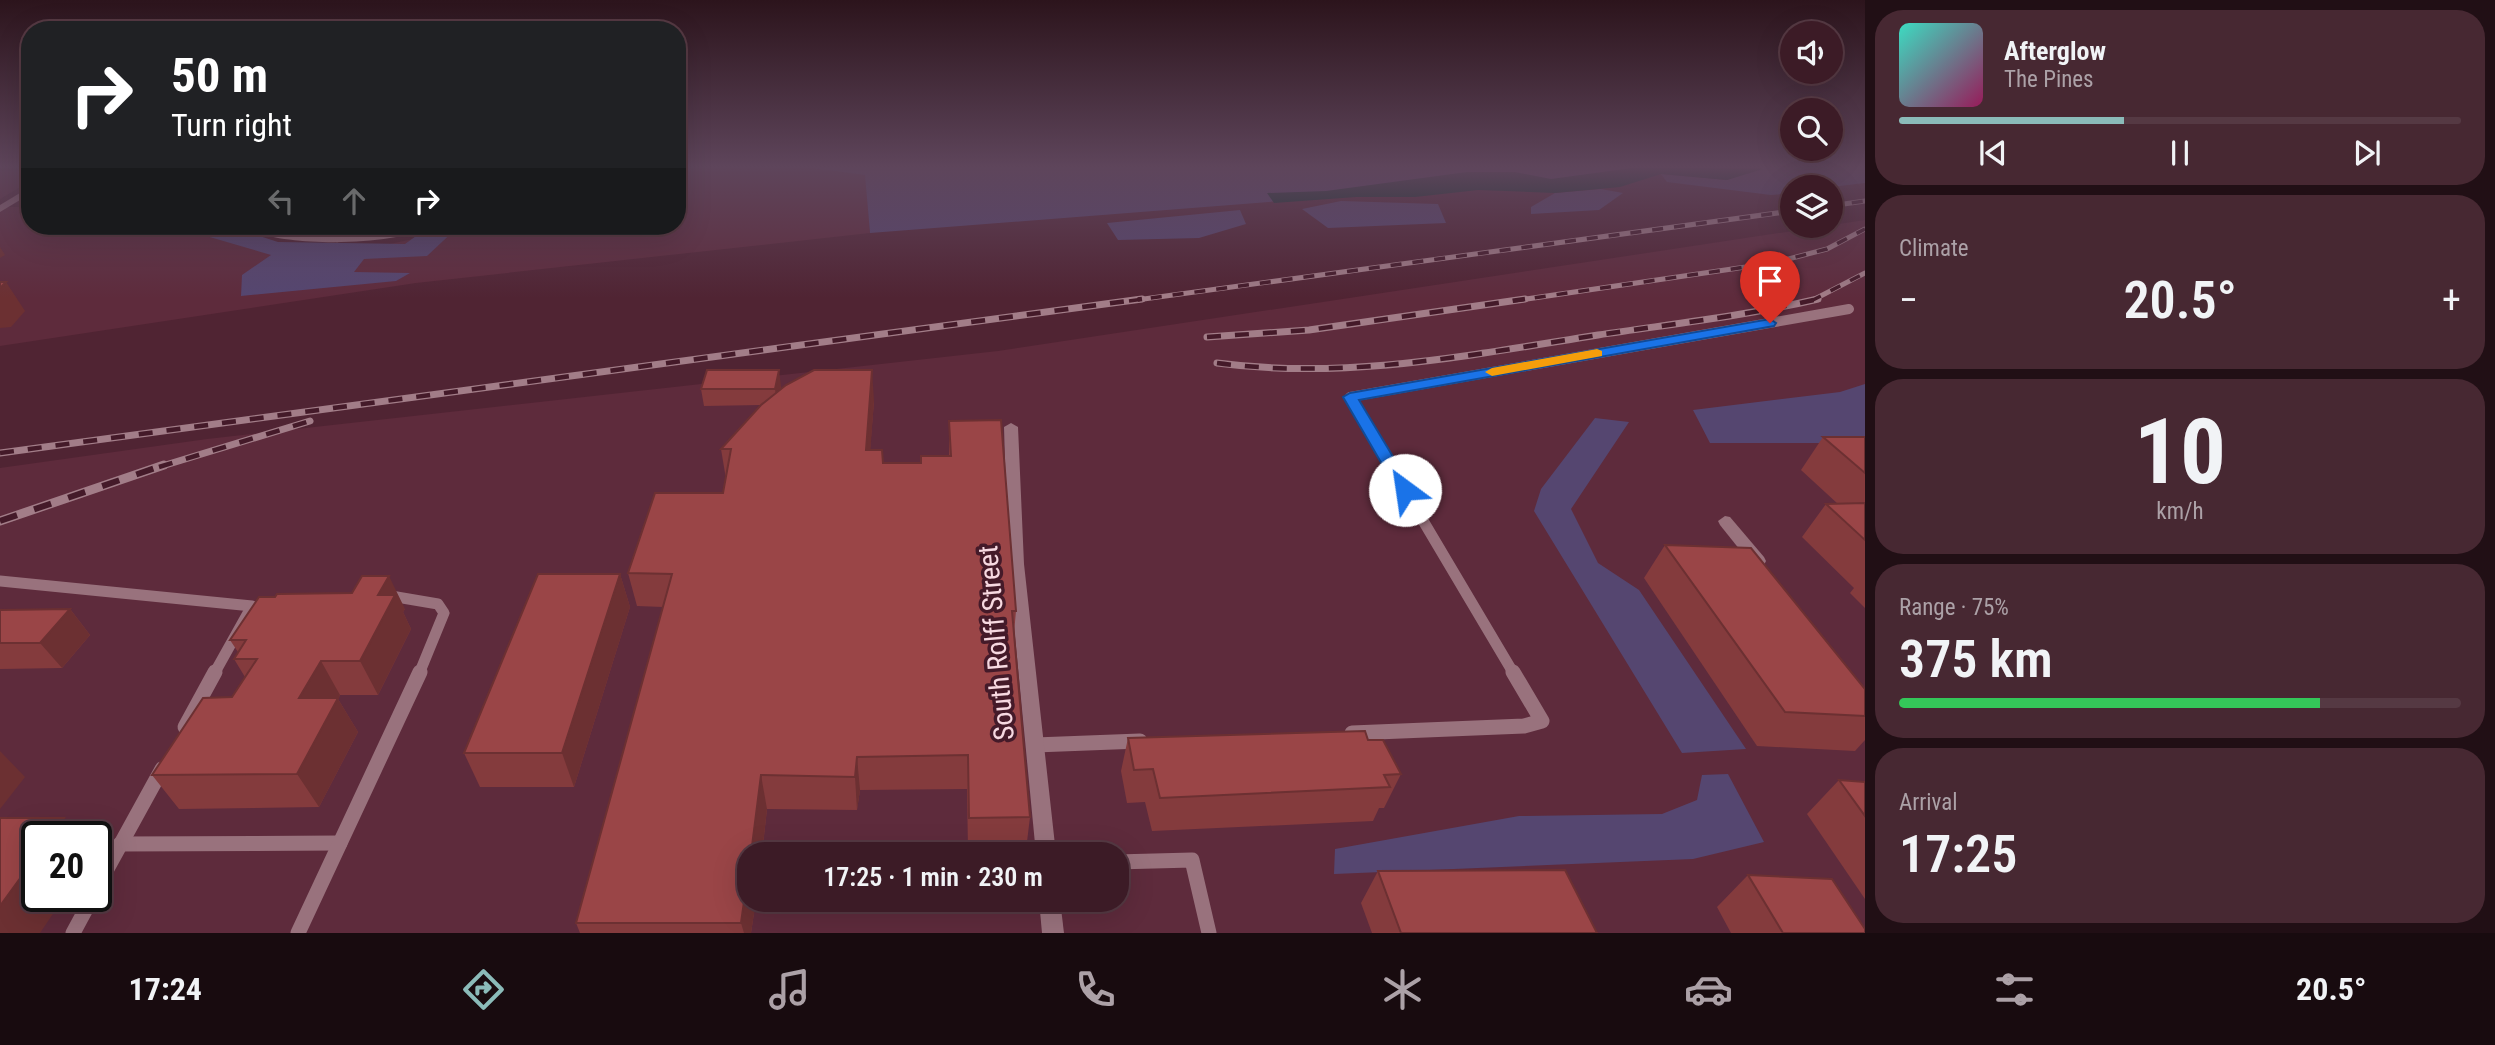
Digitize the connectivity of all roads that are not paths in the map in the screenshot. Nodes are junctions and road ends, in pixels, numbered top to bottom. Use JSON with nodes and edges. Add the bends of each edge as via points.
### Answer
{"nodes":[{"id":1,"x":276,"y":235,"type":"edge"},
{"id":2,"x":340,"y":235,"type":"edge"},
{"id":3,"x":394,"y":235,"type":"edge"},
{"id":4,"x":337,"y":238,"type":"junction"},
{"id":5,"x":1849,"y":309,"type":"dead end"},
{"id":6,"x":1011,"y":427,"type":"dead end"},
{"id":7,"x":1725,"y":521,"type":"dead end"},
{"id":8,"x":1769,"y":575,"type":"edge"},
{"id":9,"x":0,"y":581,"type":"edge"},
{"id":10,"x":367,"y":597,"type":"edge"},
{"id":11,"x":1342,"y":733,"type":"edge"},
{"id":12,"x":180,"y":737,"type":"edge"},
{"id":13,"x":1146,"y":741,"type":"edge"},
{"id":14,"x":1035,"y":745,"type":"junction"},
{"id":15,"x":167,"y":760,"type":"edge"},
{"id":16,"x":1045,"y":842,"type":"edge"},
{"id":17,"x":340,"y":843,"type":"junction"},
{"id":18,"x":120,"y":844,"type":"junction"},
{"id":19,"x":112,"y":859,"type":"edge"},
{"id":20,"x":1129,"y":862,"type":"edge"},
{"id":21,"x":84,"y":912,"type":"edge"},
{"id":22,"x":1051,"y":912,"type":"edge"},
{"id":23,"x":73,"y":933,"type":"edge"},
{"id":24,"x":298,"y":933,"type":"edge"},
{"id":25,"x":1053,"y":933,"type":"edge"},
{"id":26,"x":1209,"y":933,"type":"edge"}],
"edges":[{"from":1,"to":4,"type":"street"},
{"from":2,"to":4,"type":"lane"},
{"from":3,"to":4,"type":"street"},
{"from":5,"to":11,"type":"lane","via":[[1350,397],[1542,721],[1524,726]]},
{"from":6,"to":14,"type":"street","name":"South Rolff Street","via":[[1016,564]]},
{"from":7,"to":8,"type":"street"},
{"from":9,"to":12,"type":"lane","via":[[259,605]]},
{"from":10,"to":17,"type":"lane","via":[[392,595],[438,604],[444,613]]},
{"from":13,"to":14,"type":"lane"},
{"from":14,"to":16,"type":"street","name":"South Rolff Street"},
{"from":15,"to":18,"type":"lane"},
{"from":17,"to":18,"type":"lane"},
{"from":17,"to":24,"type":"lane"},
{"from":18,"to":19,"type":"lane"},
{"from":20,"to":26,"type":"lane","via":[[1192,860]]},
{"from":21,"to":23,"type":"lane"},
{"from":22,"to":25,"type":"street"}]}
